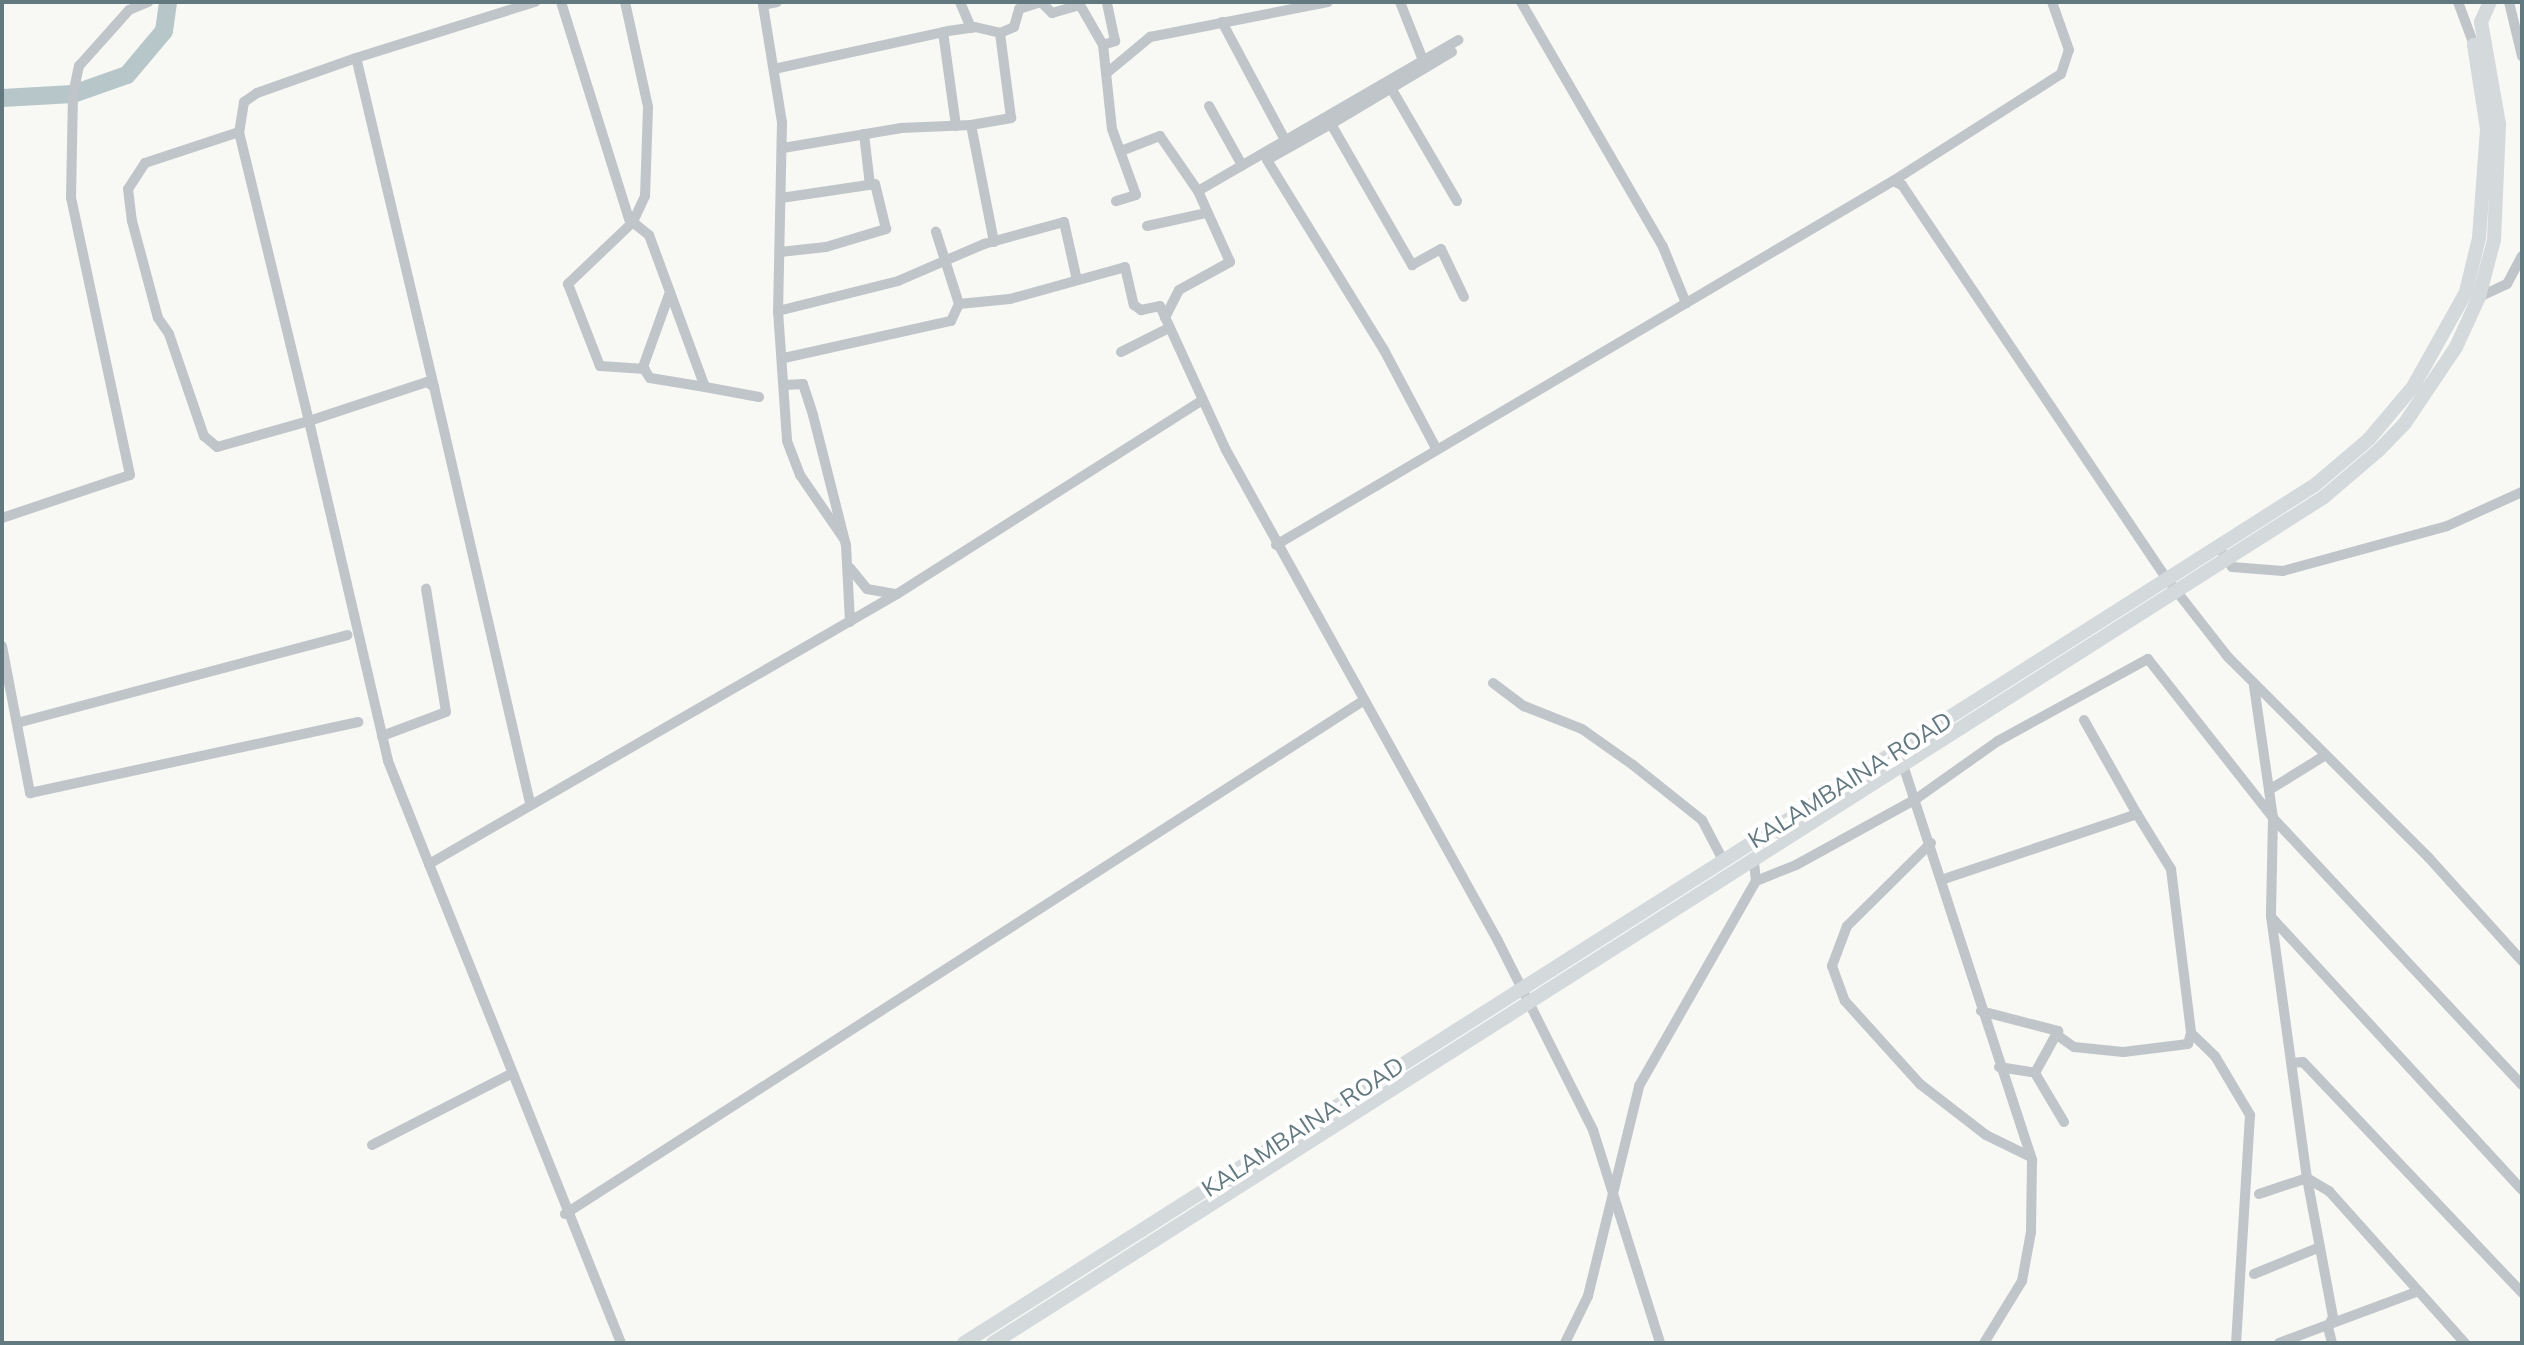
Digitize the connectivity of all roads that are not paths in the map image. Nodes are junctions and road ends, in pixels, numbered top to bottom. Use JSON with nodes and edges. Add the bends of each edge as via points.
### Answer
{"nodes":[{"id":1,"x":148,"y":2,"type":"edge"},
{"id":2,"x":535,"y":2,"type":"edge"},
{"id":3,"x":561,"y":2,"type":"edge"},
{"id":4,"x":625,"y":2,"type":"edge"},
{"id":5,"x":777,"y":2,"type":"edge"},
{"id":6,"x":960,"y":2,"type":"edge"},
{"id":7,"x":1041,"y":2,"type":"edge"},
{"id":8,"x":1328,"y":2,"type":"edge"},
{"id":9,"x":1400,"y":2,"type":"edge"},
{"id":10,"x":1521,"y":2,"type":"edge"},
{"id":11,"x":2052,"y":2,"type":"edge"},
{"id":12,"x":2458,"y":2,"type":"edge"},
{"id":13,"x":2490,"y":2,"type":"edge"},
{"id":14,"x":2509,"y":2,"type":"edge"},
{"id":15,"x":1107,"y":4,"type":"dead end"},
{"id":16,"x":1310,"y":4,"type":"edge"},
{"id":17,"x":1222,"y":22,"type":"junction"},
{"id":18,"x":971,"y":28,"type":"junction"},
{"id":19,"x":943,"y":32,"type":"junction"},
{"id":20,"x":1000,"y":33,"type":"junction"},
{"id":21,"x":1458,"y":40,"type":"dead end"},
{"id":22,"x":2480,"y":44,"type":"junction"},
{"id":23,"x":1103,"y":45,"type":"junction"},
{"id":24,"x":1452,"y":52,"type":"dead end"},
{"id":25,"x":2522,"y":56,"type":"edge"},
{"id":26,"x":356,"y":58,"type":"junction"},
{"id":27,"x":1423,"y":60,"type":"junction"},
{"id":28,"x":774,"y":69,"type":"junction"},
{"id":29,"x":1108,"y":72,"type":"junction"},
{"id":30,"x":1391,"y":88,"type":"junction"},
{"id":31,"x":1209,"y":106,"type":"dead end"},
{"id":32,"x":1331,"y":124,"type":"junction"},
{"id":33,"x":971,"y":125,"type":"junction"},
{"id":34,"x":956,"y":126,"type":"junction"},
{"id":35,"x":239,"y":132,"type":"junction"},
{"id":36,"x":864,"y":134,"type":"junction"},
{"id":37,"x":1285,"y":140,"type":"junction"},
{"id":38,"x":783,"y":148,"type":"junction"},
{"id":39,"x":1121,"y":151,"type":"junction"},
{"id":40,"x":1242,"y":165,"type":"junction"},
{"id":41,"x":1893,"y":181,"type":"junction"},
{"id":42,"x":870,"y":185,"type":"junction"},
{"id":43,"x":1198,"y":191,"type":"junction"},
{"id":44,"x":781,"y":198,"type":"junction"},
{"id":45,"x":1116,"y":201,"type":"dead end"},
{"id":46,"x":1457,"y":201,"type":"dead end"},
{"id":47,"x":1206,"y":213,"type":"junction"},
{"id":48,"x":633,"y":222,"type":"junction"},
{"id":49,"x":1147,"y":226,"type":"dead end"},
{"id":50,"x":936,"y":232,"type":"dead end"},
{"id":51,"x":994,"y":242,"type":"junction"},
{"id":52,"x":780,"y":252,"type":"junction"},
{"id":53,"x":2522,"y":256,"type":"edge"},
{"id":54,"x":946,"y":264,"type":"junction"},
{"id":55,"x":1077,"y":280,"type":"junction"},
{"id":56,"x":670,"y":292,"type":"junction"},
{"id":57,"x":1464,"y":297,"type":"dead end"},
{"id":58,"x":2479,"y":297,"type":"junction"},
{"id":59,"x":1686,"y":303,"type":"junction"},
{"id":60,"x":959,"y":304,"type":"junction"},
{"id":61,"x":778,"y":311,"type":"junction"},
{"id":62,"x":1167,"y":323,"type":"junction"},
{"id":63,"x":1121,"y":352,"type":"dead end"},
{"id":64,"x":784,"y":358,"type":"junction"},
{"id":65,"x":645,"y":369,"type":"junction"},
{"id":66,"x":785,"y":385,"type":"junction"},
{"id":67,"x":434,"y":387,"type":"junction"},
{"id":68,"x":705,"y":387,"type":"junction"},
{"id":69,"x":759,"y":397,"type":"dead end"},
{"id":70,"x":1200,"y":402,"type":"junction"},
{"id":71,"x":309,"y":421,"type":"junction"},
{"id":72,"x":1437,"y":450,"type":"junction"},
{"id":73,"x":2522,"y":492,"type":"edge"},
{"id":74,"x":2,"y":518,"type":"edge"},
{"id":75,"x":844,"y":539,"type":"junction"},
{"id":76,"x":1276,"y":545,"type":"junction"},
{"id":77,"x":2222,"y":553,"type":"junction"},
{"id":78,"x":848,"y":564,"type":"junction"},
{"id":79,"x":2167,"y":579,"type":"junction"},
{"id":80,"x":426,"y":589,"type":"dead end"},
{"id":81,"x":2179,"y":589,"type":"junction"},
{"id":82,"x":897,"y":594,"type":"junction"},
{"id":83,"x":850,"y":622,"type":"junction"},
{"id":84,"x":348,"y":635,"type":"dead end"},
{"id":85,"x":2,"y":646,"type":"edge"},
{"id":86,"x":1493,"y":683,"type":"dead end"},
{"id":87,"x":2253,"y":684,"type":"junction"},
{"id":88,"x":1363,"y":701,"type":"junction"},
{"id":89,"x":2084,"y":720,"type":"dead end"},
{"id":90,"x":358,"y":722,"type":"dead end"},
{"id":91,"x":17,"y":723,"type":"junction"},
{"id":92,"x":382,"y":736,"type":"junction"},
{"id":93,"x":2324,"y":756,"type":"junction"},
{"id":94,"x":1903,"y":765,"type":"junction"},
{"id":95,"x":2269,"y":790,"type":"junction"},
{"id":96,"x":1916,"y":799,"type":"junction"},
{"id":97,"x":530,"y":803,"type":"junction"},
{"id":98,"x":2137,"y":814,"type":"junction"},
{"id":99,"x":2273,"y":818,"type":"junction"},
{"id":100,"x":1931,"y":843,"type":"junction"},
{"id":101,"x":1723,"y":860,"type":"junction"},
{"id":102,"x":1754,"y":861,"type":"junction"},
{"id":103,"x":429,"y":864,"type":"junction"},
{"id":104,"x":1944,"y":879,"type":"junction"},
{"id":105,"x":1756,"y":881,"type":"junction"},
{"id":106,"x":2271,"y":916,"type":"junction"},
{"id":107,"x":2522,"y":961,"type":"edge"},
{"id":108,"x":1521,"y":988,"type":"junction"},
{"id":109,"x":1530,"y":1004,"type":"junction"},
{"id":110,"x":1981,"y":1011,"type":"junction"},
{"id":111,"x":2191,"y":1033,"type":"junction"},
{"id":112,"x":2057,"y":1035,"type":"junction"},
{"id":113,"x":2292,"y":1063,"type":"junction"},
{"id":114,"x":1999,"y":1067,"type":"junction"},
{"id":115,"x":2035,"y":1073,"type":"junction"},
{"id":116,"x":511,"y":1074,"type":"junction"},
{"id":117,"x":2522,"y":1085,"type":"edge"},
{"id":118,"x":2064,"y":1122,"type":"dead end"},
{"id":119,"x":372,"y":1145,"type":"dead end"},
{"id":120,"x":2031,"y":1157,"type":"junction"},
{"id":121,"x":2307,"y":1178,"type":"junction"},
{"id":122,"x":1613,"y":1185,"type":"junction"},
{"id":123,"x":2522,"y":1190,"type":"edge"},
{"id":124,"x":2259,"y":1194,"type":"dead end"},
{"id":125,"x":565,"y":1214,"type":"junction"},
{"id":126,"x":2320,"y":1247,"type":"junction"},
{"id":127,"x":2254,"y":1274,"type":"dead end"},
{"id":128,"x":2416,"y":1292,"type":"junction"},
{"id":129,"x":2522,"y":1293,"type":"edge"},
{"id":130,"x":2328,"y":1327,"type":"junction"},
{"id":131,"x":621,"y":1343,"type":"edge"},
{"id":132,"x":964,"y":1343,"type":"edge"},
{"id":133,"x":993,"y":1343,"type":"edge"},
{"id":134,"x":1565,"y":1343,"type":"edge"},
{"id":135,"x":1660,"y":1343,"type":"edge"},
{"id":136,"x":1984,"y":1343,"type":"edge"},
{"id":137,"x":2236,"y":1343,"type":"edge"},
{"id":138,"x":2279,"y":1343,"type":"edge"},
{"id":139,"x":2332,"y":1343,"type":"edge"},
{"id":140,"x":2465,"y":1343,"type":"edge"}],
"edges":[{"from":1,"to":74,"type":"street","via":[[129,10],[79,66],[73,94],[71,198],[130,475]]},
{"from":2,"to":26,"type":"street"},
{"from":3,"to":48,"type":"street"},
{"from":4,"to":48,"type":"street","via":[[648,107],[645,196]]},
{"from":5,"to":28,"type":"street","via":[[763,5]]},
{"from":6,"to":18,"type":"street"},
{"from":7,"to":20,"type":"street","via":[[1019,9],[1014,27]]},
{"from":7,"to":23,"type":"street","via":[[1052,13],[1083,6]]},
{"from":8,"to":16,"type":"street"},
{"from":9,"to":27,"type":"street"},
{"from":10,"to":59,"type":"street","via":[[1663,247]]},
{"from":11,"to":41,"type":"street","via":[[2069,50],[2061,74]]},
{"from":12,"to":22,"type":"street"},
{"from":13,"to":22,"type":"main road","via":[[2481,22]]},
{"from":14,"to":25,"type":"street"},
{"from":15,"to":23,"type":"street","via":[[1115,41]]},
{"from":16,"to":17,"type":"street"},
{"from":17,"to":29,"type":"street","via":[[1150,37]]},
{"from":17,"to":37,"type":"street"},
{"from":18,"to":19,"type":"street"},
{"from":18,"to":20,"type":"street"},
{"from":19,"to":28,"type":"street"},
{"from":19,"to":34,"type":"street"},
{"from":20,"to":33,"type":"street","via":[[1011,118]]},
{"from":21,"to":27,"type":"street"},
{"from":22,"to":58,"type":"main road","via":[[2500,159],[2494,240]]},
{"from":22,"to":77,"type":"main road","name":"KALAMBAINA ROAD","via":[[2487,129],[2479,238],[2466,292],[2444,340],[2394,414],[2369,439]]},
{"from":23,"to":29,"type":"street"},
{"from":24,"to":30,"type":"street"},
{"from":26,"to":35,"type":"street","via":[[257,93],[244,102]]},
{"from":26,"to":67,"type":"street"},
{"from":27,"to":37,"type":"street"},
{"from":28,"to":38,"type":"street"},
{"from":29,"to":39,"type":"street","via":[[1107,108]]},
{"from":30,"to":32,"type":"street"},
{"from":30,"to":46,"type":"street"},
{"from":31,"to":40,"type":"street"},
{"from":32,"to":57,"type":"street","via":[[1412,265],[1441,249]]},
{"from":32,"to":72,"type":"street","via":[[1267,160],[1384,350]]},
{"from":33,"to":34,"type":"street"},
{"from":33,"to":51,"type":"street"},
{"from":34,"to":36,"type":"street"},
{"from":35,"to":71,"type":"street"},
{"from":35,"to":71,"type":"street","via":[[145,163],[128,189],[132,221],[158,318],[169,334],[204,436],[217,447]]},
{"from":36,"to":38,"type":"street"},
{"from":36,"to":42,"type":"street"},
{"from":37,"to":40,"type":"street"},
{"from":38,"to":44,"type":"street"},
{"from":39,"to":43,"type":"street","via":[[1160,136]]},
{"from":39,"to":45,"type":"street","via":[[1136,195]]},
{"from":40,"to":43,"type":"street"},
{"from":41,"to":59,"type":"street"},
{"from":41,"to":79,"type":"street","via":[[1902,185]]},
{"from":42,"to":44,"type":"street"},
{"from":42,"to":52,"type":"street","via":[[875,184],[886,229],[826,247]]},
{"from":43,"to":47,"type":"street"},
{"from":44,"to":52,"type":"street"},
{"from":47,"to":49,"type":"street"},
{"from":47,"to":62,"type":"street","via":[[1230,262],[1179,290]]},
{"from":48,"to":56,"type":"street","via":[[649,235]]},
{"from":48,"to":65,"type":"street","via":[[568,284],[600,366]]},
{"from":50,"to":54,"type":"street"},
{"from":51,"to":54,"type":"street"},
{"from":51,"to":55,"type":"street","via":[[1064,222]]},
{"from":52,"to":61,"type":"street"},
{"from":53,"to":58,"type":"street","via":[[2507,284]]},
{"from":54,"to":60,"type":"street"},
{"from":54,"to":61,"type":"street"},
{"from":55,"to":60,"type":"street","via":[[1010,299]]},
{"from":55,"to":62,"type":"street","via":[[1125,267],[1134,305],[1141,310],[1160,306]]},
{"from":56,"to":65,"type":"street"},
{"from":56,"to":68,"type":"street"},
{"from":58,"to":77,"type":"main road","via":[[2456,347],[2405,423],[2324,497]]},
{"from":59,"to":72,"type":"street"},
{"from":60,"to":64,"type":"street","via":[[951,321]]},
{"from":61,"to":64,"type":"street"},
{"from":62,"to":63,"type":"street"},
{"from":62,"to":70,"type":"street"},
{"from":64,"to":66,"type":"street"},
{"from":65,"to":68,"type":"street","via":[[650,378]]},
{"from":66,"to":75,"type":"street","via":[[787,441],[794,461]]},
{"from":66,"to":75,"type":"street","via":[[803,384]]},
{"from":67,"to":71,"type":"street","via":[[427,382]]},
{"from":67,"to":97,"type":"street"},
{"from":68,"to":69,"type":"street"},
{"from":70,"to":76,"type":"street"},
{"from":70,"to":82,"type":"street"},
{"from":71,"to":92,"type":"street"},
{"from":72,"to":76,"type":"street"},
{"from":73,"to":77,"type":"street","via":[[2447,526],[2323,563],[2283,571],[2232,567]]},
{"from":75,"to":78,"type":"street"},
{"from":76,"to":88,"type":"street"},
{"from":77,"to":79,"type":"main road","name":"KALAMBAINA ROAD"},
{"from":77,"to":81,"type":"main road"},
{"from":78,"to":82,"type":"street","via":[[867,589]]},
{"from":78,"to":83,"type":"street"},
{"from":79,"to":81,"type":"street"},
{"from":79,"to":101,"type":"main road","name":"KALAMBAINA ROAD"},
{"from":80,"to":92,"type":"street","via":[[446,712]]},
{"from":81,"to":87,"type":"street"},
{"from":81,"to":94,"type":"main road"},
{"from":82,"to":83,"type":"street"},
{"from":83,"to":97,"type":"street"},
{"from":84,"to":91,"type":"street"},
{"from":85,"to":91,"type":"street"},
{"from":86,"to":101,"type":"street","via":[[1524,706],[1582,729],[1633,765],[1702,820]]},
{"from":87,"to":93,"type":"street"},
{"from":87,"to":95,"type":"street"},
{"from":88,"to":108,"type":"street"},
{"from":88,"to":125,"type":"street"},
{"from":89,"to":98,"type":"street"},
{"from":90,"to":91,"type":"street","via":[[30,793]]},
{"from":92,"to":103,"type":"street"},
{"from":93,"to":95,"type":"street"},
{"from":93,"to":107,"type":"street","via":[[2429,858]]},
{"from":94,"to":96,"type":"street"},
{"from":94,"to":102,"type":"main road"},
{"from":95,"to":99,"type":"street"},
{"from":96,"to":99,"type":"street","via":[[1998,741],[2148,659]]},
{"from":96,"to":100,"type":"street"},
{"from":96,"to":105,"type":"street","via":[[1796,865]]},
{"from":97,"to":103,"type":"street"},
{"from":98,"to":104,"type":"street"},
{"from":98,"to":111,"type":"street","via":[[2171,869]]},
{"from":99,"to":106,"type":"street"},
{"from":99,"to":117,"type":"street"},
{"from":100,"to":104,"type":"street"},
{"from":100,"to":120,"type":"street","via":[[1847,926],[1832,966],[1845,1001],[1920,1084],[1986,1135]]},
{"from":101,"to":108,"type":"main road","name":"KALAMBAINA ROAD"},
{"from":102,"to":105,"type":"street"},
{"from":102,"to":109,"type":"main road"},
{"from":103,"to":116,"type":"street"},
{"from":104,"to":110,"type":"street"},
{"from":105,"to":122,"type":"street","via":[[1639,1086]]},
{"from":106,"to":113,"type":"street"},
{"from":106,"to":123,"type":"street"},
{"from":108,"to":109,"type":"street"},
{"from":108,"to":132,"type":"main road","name":"KALAMBAINA ROAD"},
{"from":109,"to":122,"type":"street","via":[[1593,1130]]},
{"from":109,"to":133,"type":"main road"},
{"from":110,"to":112,"type":"street","via":[[2034,1022]]},
{"from":110,"to":114,"type":"street"},
{"from":111,"to":112,"type":"street","via":[[2188,1044],[2123,1052],[2074,1047]]},
{"from":111,"to":137,"type":"street","via":[[2215,1056],[2250,1115]]},
{"from":112,"to":115,"type":"street"},
{"from":113,"to":121,"type":"street"},
{"from":113,"to":129,"type":"street","via":[[2303,1062]]},
{"from":114,"to":115,"type":"street"},
{"from":114,"to":120,"type":"street"},
{"from":115,"to":118,"type":"street"},
{"from":116,"to":119,"type":"street"},
{"from":116,"to":125,"type":"street"},
{"from":120,"to":136,"type":"street","via":[[2031,1232],[2022,1281]]},
{"from":121,"to":124,"type":"street"},
{"from":121,"to":126,"type":"street"},
{"from":121,"to":128,"type":"street","via":[[2329,1191]]},
{"from":122,"to":134,"type":"street","via":[[1588,1296]]},
{"from":122,"to":135,"type":"street"},
{"from":125,"to":131,"type":"street"},
{"from":126,"to":127,"type":"street"},
{"from":126,"to":130,"type":"street","via":[[2333,1317]]},
{"from":128,"to":130,"type":"street"},
{"from":128,"to":140,"type":"street"},
{"from":130,"to":138,"type":"street"},
{"from":130,"to":139,"type":"street"}]}
